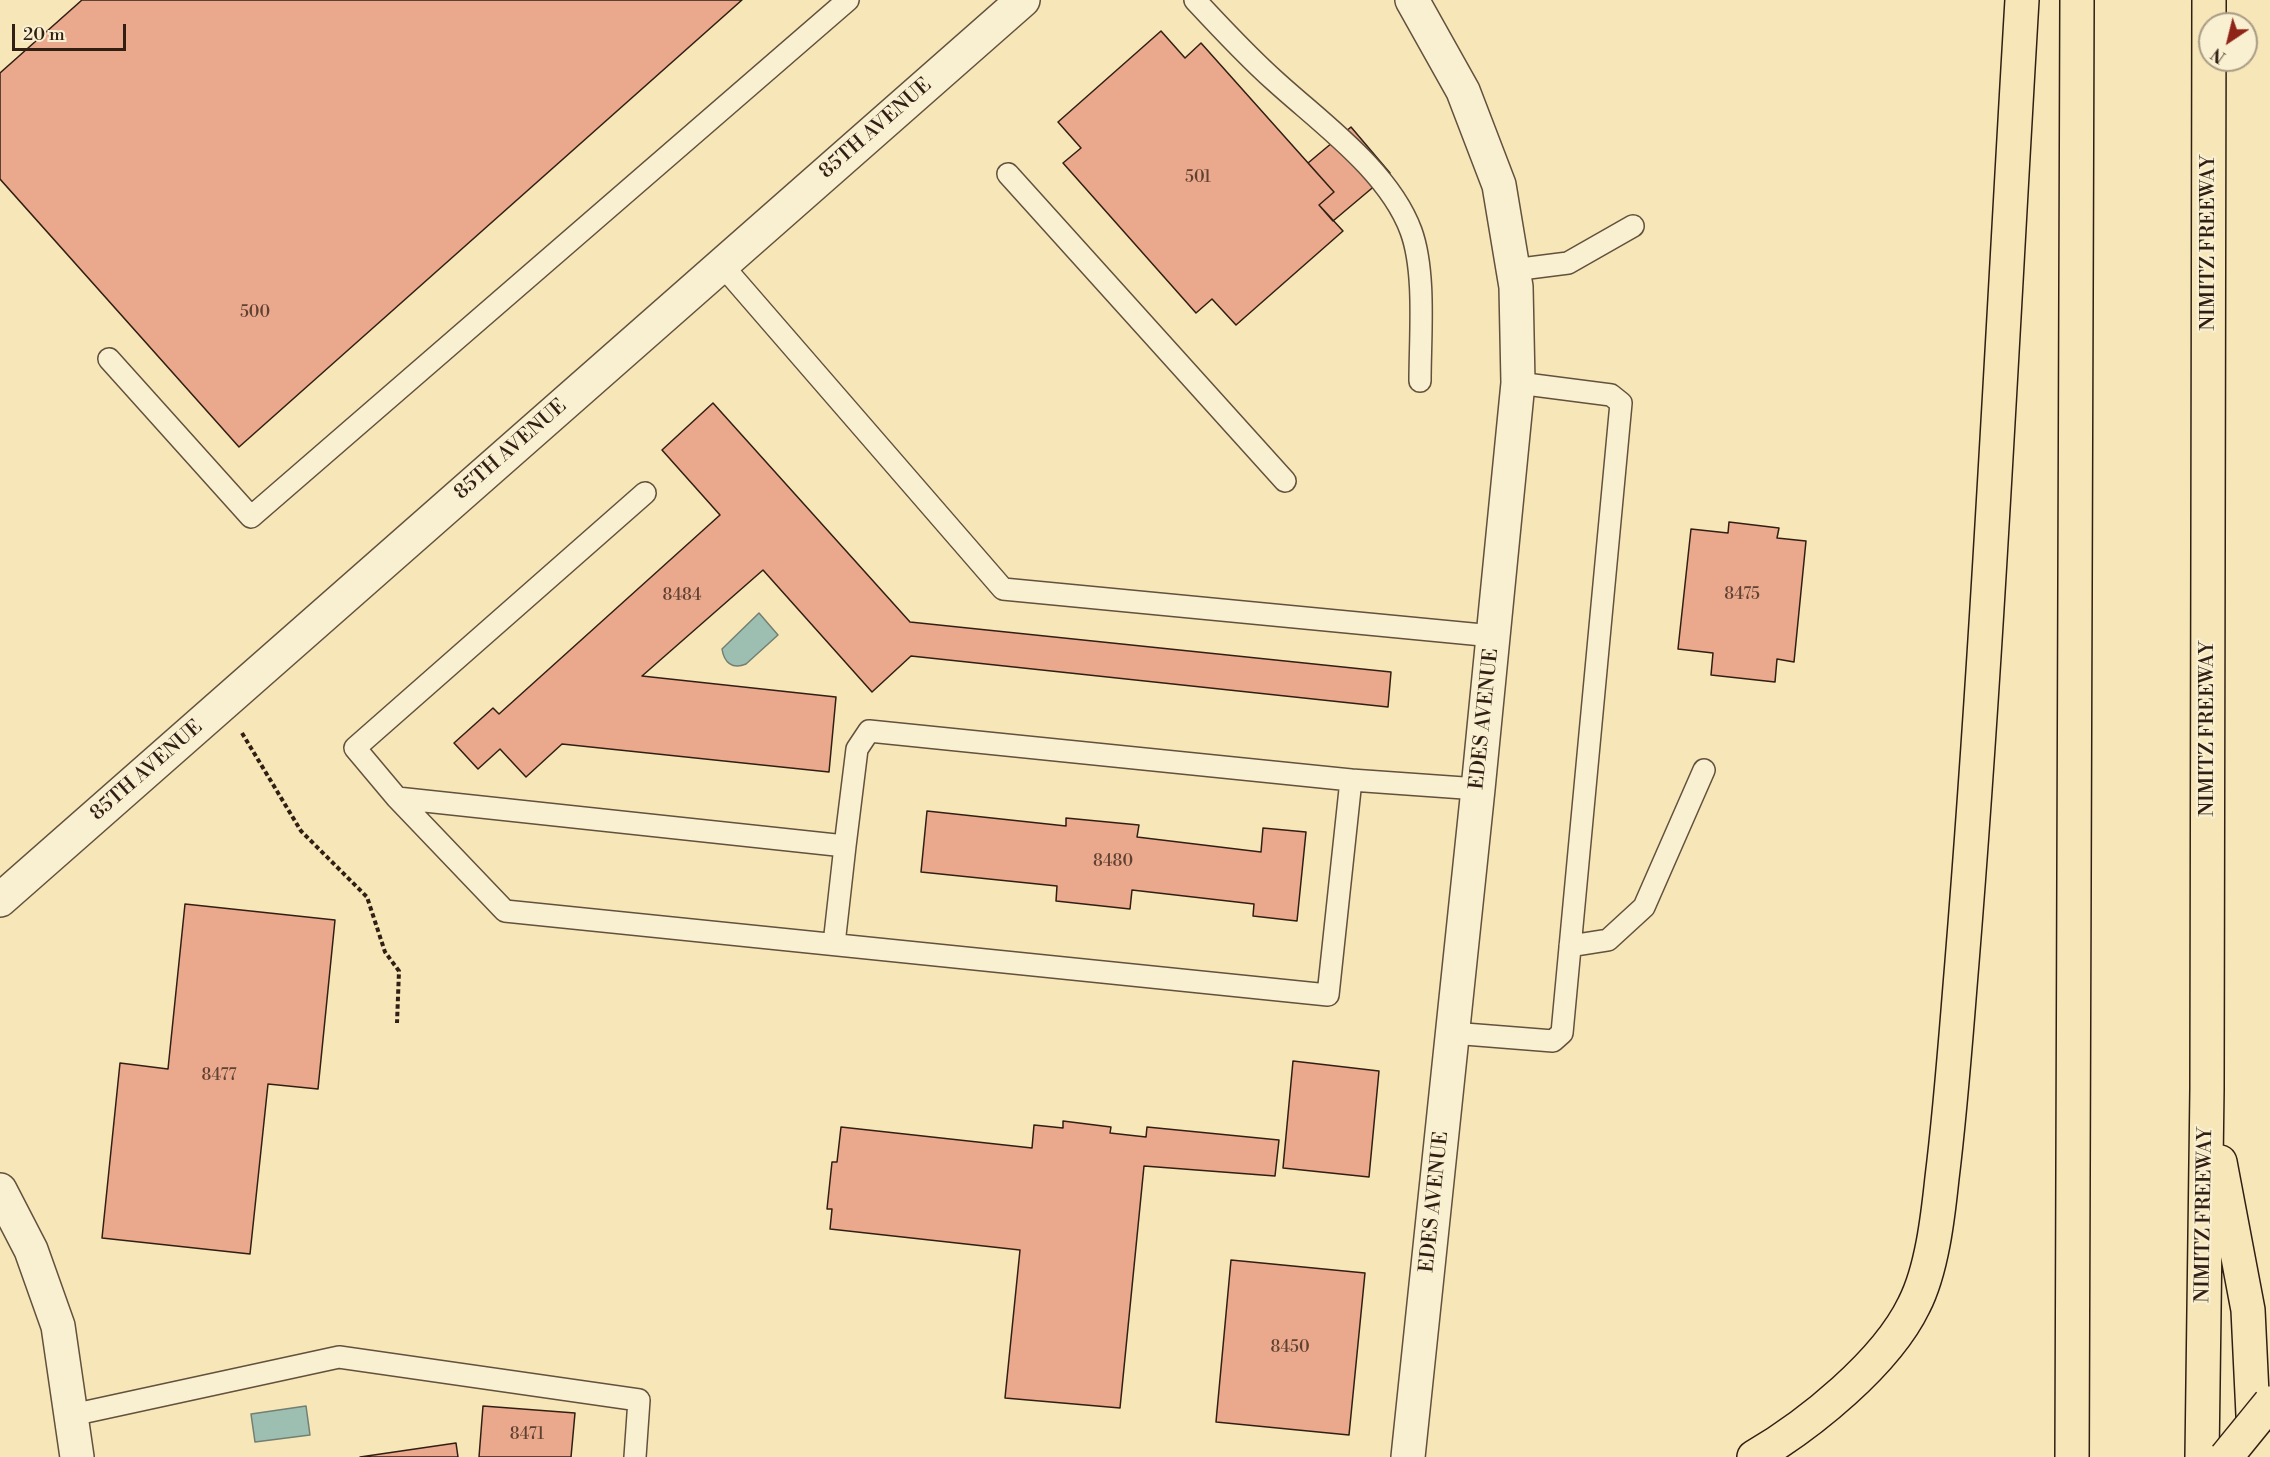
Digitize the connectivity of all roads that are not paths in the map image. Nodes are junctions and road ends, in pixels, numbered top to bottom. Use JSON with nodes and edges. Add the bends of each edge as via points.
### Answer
{"nodes":[{"id":1,"x":848,"y":0,"type":"edge"},
{"id":2,"x":1023,"y":0,"type":"edge"},
{"id":3,"x":1195,"y":0,"type":"edge"},
{"id":4,"x":1412,"y":0,"type":"edge"},
{"id":5,"x":2022,"y":0,"type":"edge"},
{"id":6,"x":2077,"y":0,"type":"edge"},
{"id":7,"x":2209,"y":0,"type":"edge"},
{"id":8,"x":1008,"y":174,"type":"dead end"},
{"id":9,"x":1633,"y":226,"type":"dead end"},
{"id":10,"x":722,"y":265,"type":"junction"},
{"id":11,"x":1514,"y":270,"type":"junction"},
{"id":12,"x":108,"y":359,"type":"dead end"},
{"id":13,"x":1420,"y":381,"type":"dead end"},
{"id":14,"x":1518,"y":383,"type":"junction"},
{"id":15,"x":1285,"y":481,"type":"dead end"},
{"id":16,"x":645,"y":494,"type":"dead end"},
{"id":17,"x":1493,"y":636,"type":"junction"},
{"id":18,"x":1704,"y":770,"type":"dead end"},
{"id":19,"x":1351,"y":780,"type":"junction"},
{"id":20,"x":1479,"y":789,"type":"junction"},
{"id":21,"x":397,"y":798,"type":"junction"},
{"id":22,"x":845,"y":846,"type":"junction"},
{"id":23,"x":0,"y":900,"type":"edge"},
{"id":24,"x":834,"y":944,"type":"junction"},
{"id":25,"x":1570,"y":946,"type":"junction"},
{"id":26,"x":1452,"y":1033,"type":"junction"},
{"id":27,"x":2207,"y":1089,"type":"junction"},
{"id":28,"x":0,"y":1190,"type":"edge"},
{"id":29,"x":2270,"y":1403,"type":"edge"},
{"id":30,"x":72,"y":1415,"type":"junction"},
{"id":31,"x":77,"y":1457,"type":"edge"},
{"id":32,"x":635,"y":1457,"type":"edge"},
{"id":33,"x":1408,"y":1457,"type":"edge"},
{"id":34,"x":1754,"y":1457,"type":"edge"},
{"id":35,"x":2072,"y":1457,"type":"edge"},
{"id":36,"x":2202,"y":1457,"type":"edge"},
{"id":37,"x":2226,"y":1457,"type":"edge"},
{"id":38,"x":2255,"y":1457,"type":"edge"}],
"edges":[{"from":1,"to":12,"type":"lane","via":[[251,517]]},
{"from":2,"to":10,"type":"street","name":"85TH AVENUE"},
{"from":3,"to":13,"type":"lane","via":[[1337,136],[1396,202],[1411,232],[1420,283]]},
{"from":4,"to":11,"type":"street","name":"EDES AVENUE","via":[[1463,91],[1499,185]]},
{"from":5,"to":34,"type":"main road","via":[[1976,795],[1936,1230],[1916,1303],[1891,1343],[1828,1404]]},
{"from":6,"to":35,"type":"main road"},
{"from":7,"to":27,"type":"main road","name":"NIMITZ FREEWAY"},
{"from":8,"to":15,"type":"lane"},
{"from":9,"to":11,"type":"lane","via":[[1568,263]]},
{"from":10,"to":17,"type":"lane","via":[[1003,589]]},
{"from":10,"to":23,"type":"street","name":"85TH AVENUE"},
{"from":11,"to":14,"type":"street","name":"EDES AVENUE"},
{"from":14,"to":17,"type":"street","name":"EDES AVENUE"},
{"from":14,"to":25,"type":"lane","via":[[1611,394],[1621,403]]},
{"from":16,"to":21,"type":"lane","via":[[355,748]]},
{"from":17,"to":20,"type":"street","name":"EDES AVENUE"},
{"from":18,"to":25,"type":"lane","via":[[1644,907],[1608,940]]},
{"from":19,"to":20,"type":"lane"},
{"from":19,"to":22,"type":"lane","via":[[869,731],[856,748]]},
{"from":19,"to":24,"type":"lane","via":[[1328,995]]},
{"from":20,"to":26,"type":"street","name":"EDES AVENUE"},
{"from":21,"to":22,"type":"lane"},
{"from":21,"to":24,"type":"lane","via":[[505,910]]},
{"from":22,"to":24,"type":"lane"},
{"from":25,"to":26,"type":"lane","via":[[1562,1033],[1553,1041]]},
{"from":26,"to":33,"type":"street","name":"EDES AVENUE"},
{"from":27,"to":36,"type":"main road","name":"NIMITZ FREEWAY"},
{"from":27,"to":38,"type":"main road","via":[[2248,1310]]},
{"from":28,"to":30,"type":"street","via":[[31,1250],[58,1326]]},
{"from":29,"to":37,"type":"main road","bridge":true},
{"from":30,"to":31,"type":"street"},
{"from":30,"to":32,"type":"lane","via":[[339,1357],[639,1400]]}]}
